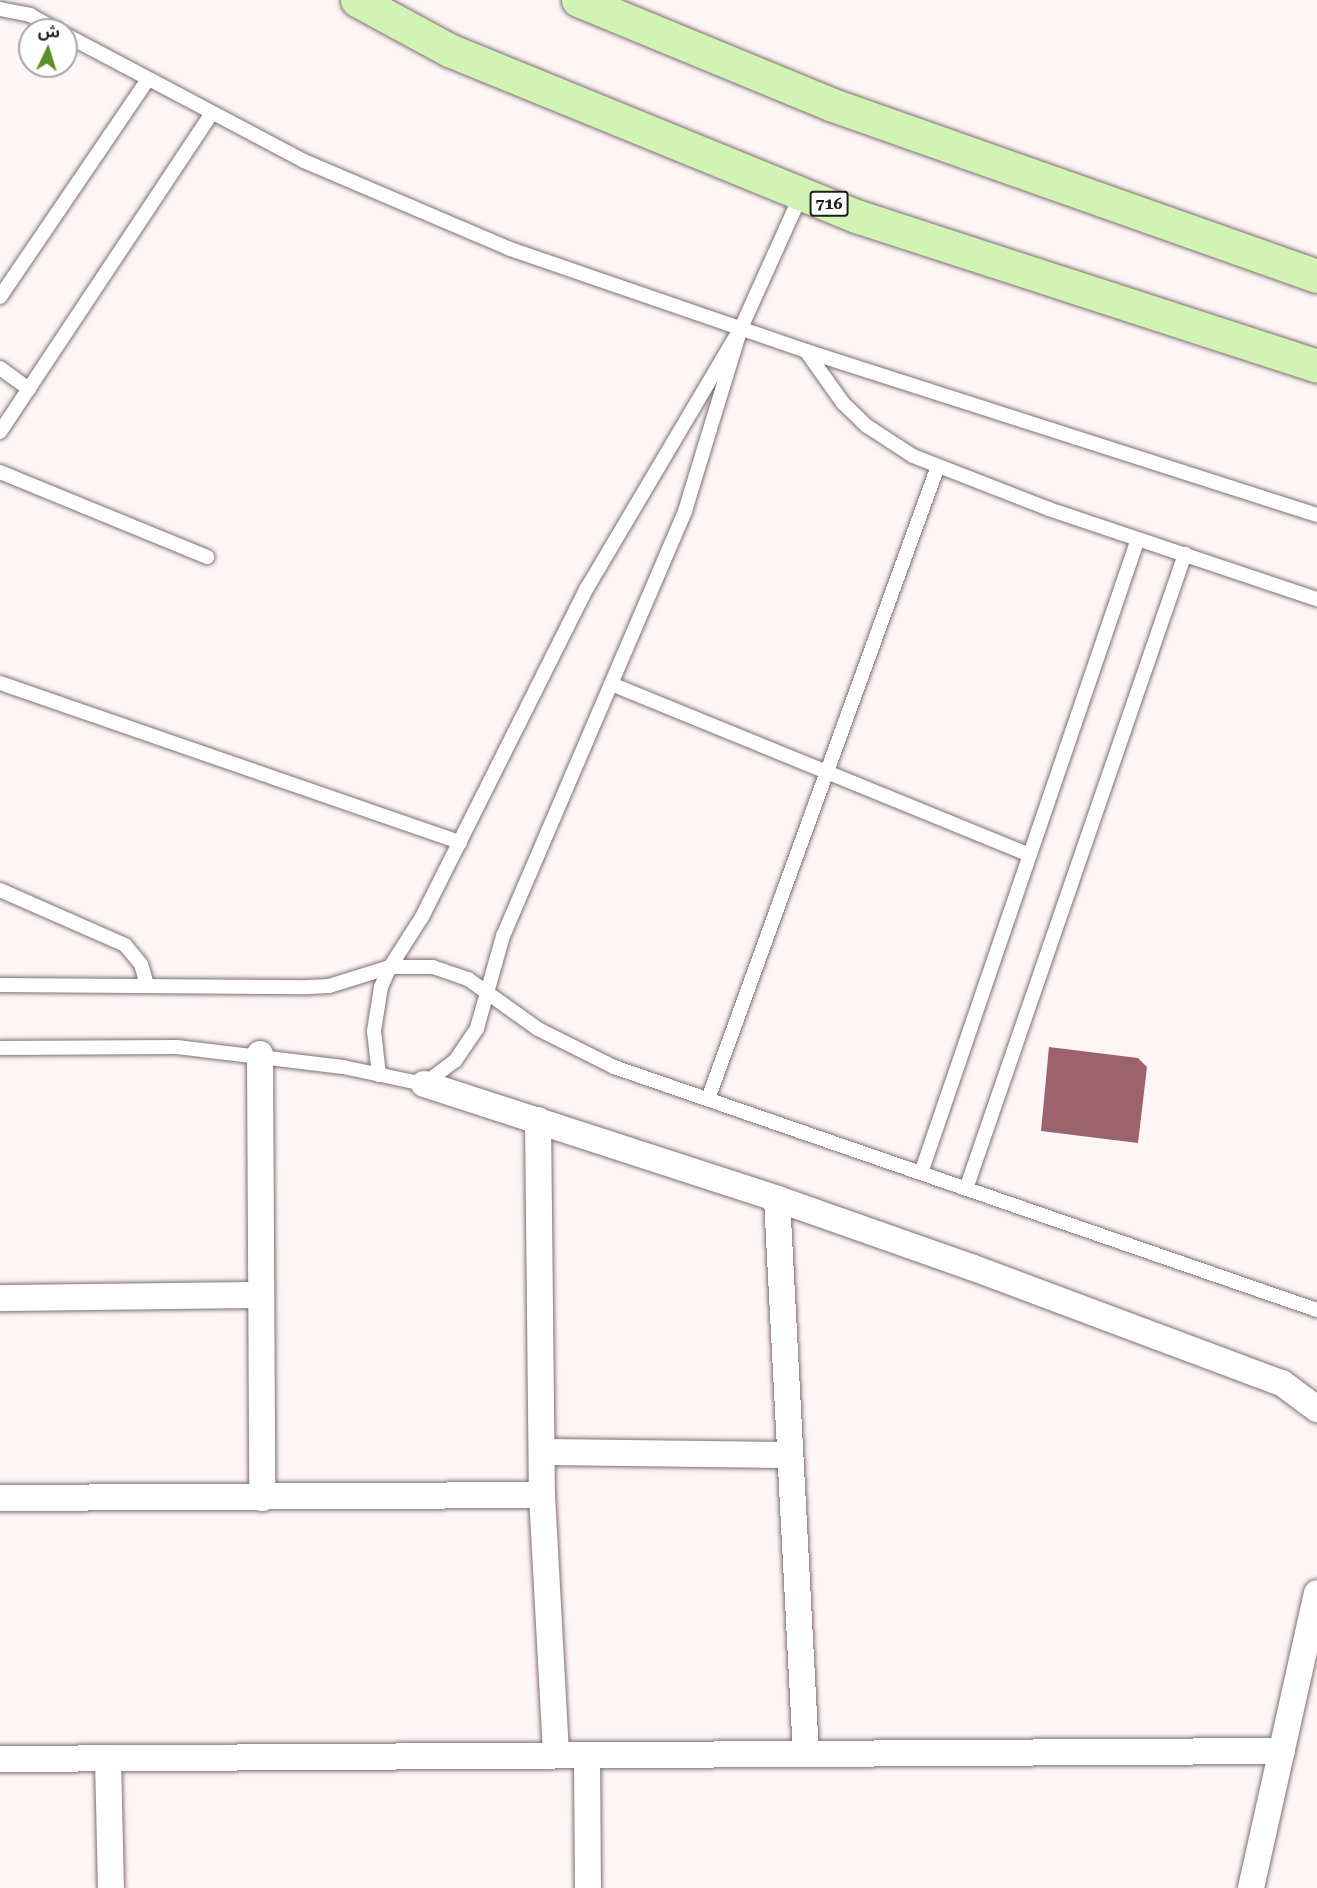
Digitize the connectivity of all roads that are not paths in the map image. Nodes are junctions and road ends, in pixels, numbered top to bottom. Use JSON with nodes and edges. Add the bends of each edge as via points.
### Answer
{"nodes":[{"id":1,"x":357,"y":0,"type":"edge"},
{"id":2,"x":578,"y":0,"type":"edge"},
{"id":3,"x":9,"y":6,"type":"edge"},
{"id":4,"x":33,"y":18,"type":"edge"},
{"id":5,"x":78,"y":42,"type":"edge"},
{"id":6,"x":147,"y":81,"type":"junction"},
{"id":7,"x":211,"y":115,"type":"junction"},
{"id":8,"x":802,"y":193,"type":"junction"},
{"id":9,"x":1317,"y":276,"type":"edge"},
{"id":10,"x":0,"y":297,"type":"edge"},
{"id":11,"x":741,"y":328,"type":"junction"},
{"id":12,"x":806,"y":351,"type":"junction"},
{"id":13,"x":1317,"y":366,"type":"edge"},
{"id":14,"x":0,"y":368,"type":"edge"},
{"id":15,"x":29,"y":388,"type":"junction"},
{"id":16,"x":0,"y":432,"type":"edge"},
{"id":17,"x":938,"y":466,"type":"junction"},
{"id":18,"x":0,"y":472,"type":"edge"},
{"id":19,"x":1317,"y":515,"type":"edge"},
{"id":20,"x":1138,"y":539,"type":"junction"},
{"id":21,"x":1185,"y":554,"type":"junction"},
{"id":22,"x":207,"y":557,"type":"dead end"},
{"id":23,"x":1317,"y":599,"type":"edge"},
{"id":24,"x":0,"y":683,"type":"edge"},
{"id":25,"x":611,"y":684,"type":"junction"},
{"id":26,"x":826,"y":775,"type":"junction"},
{"id":27,"x":460,"y":842,"type":"junction"},
{"id":28,"x":1029,"y":855,"type":"junction"},
{"id":29,"x":0,"y":890,"type":"edge"},
{"id":30,"x":390,"y":966,"type":"junction"},
{"id":31,"x":0,"y":985,"type":"edge"},
{"id":32,"x":147,"y":985,"type":"junction"},
{"id":33,"x":485,"y":991,"type":"junction"},
{"id":34,"x":0,"y":1048,"type":"edge"},
{"id":35,"x":260,"y":1054,"type":"junction"},
{"id":36,"x":379,"y":1075,"type":"junction"},
{"id":37,"x":424,"y":1084,"type":"junction"},
{"id":38,"x":708,"y":1099,"type":"junction"},
{"id":39,"x":538,"y":1120,"type":"junction"},
{"id":40,"x":921,"y":1173,"type":"junction"},
{"id":41,"x":966,"y":1189,"type":"junction"},
{"id":42,"x":777,"y":1199,"type":"junction"},
{"id":43,"x":261,"y":1295,"type":"junction"},
{"id":44,"x":0,"y":1298,"type":"edge"},
{"id":45,"x":1317,"y":1310,"type":"edge"},
{"id":46,"x":1317,"y":1409,"type":"edge"},
{"id":47,"x":542,"y":1452,"type":"junction"},
{"id":48,"x":790,"y":1455,"type":"junction"},
{"id":49,"x":542,"y":1495,"type":"junction"},
{"id":50,"x":0,"y":1498,"type":"edge"},
{"id":51,"x":262,"y":1498,"type":"junction"},
{"id":52,"x":1317,"y":1593,"type":"edge"},
{"id":53,"x":1282,"y":1750,"type":"junction"},
{"id":54,"x":807,"y":1754,"type":"junction"},
{"id":55,"x":556,"y":1755,"type":"junction"},
{"id":56,"x":587,"y":1755,"type":"junction"},
{"id":57,"x":108,"y":1758,"type":"junction"},
{"id":58,"x":0,"y":1759,"type":"edge"},
{"id":59,"x":111,"y":1888,"type":"edge"},
{"id":60,"x":588,"y":1888,"type":"edge"},
{"id":61,"x":1251,"y":1888,"type":"edge"}],
"edges":[{"from":1,"to":8,"type":"main road","number":"716","via":[[449,51]]},
{"from":2,"to":9,"type":"main road","via":[[830,104]]},
{"from":3,"to":4,"type":"lane"},
{"from":5,"to":6,"type":"lane"},
{"from":6,"to":7,"type":"lane"},
{"from":6,"to":10,"type":"lane"},
{"from":7,"to":11,"type":"lane","via":[[406,207],[510,249]]},
{"from":7,"to":15,"type":"lane"},
{"from":8,"to":11,"type":"lane"},
{"from":8,"to":13,"type":"main road","number":"716","via":[[856,216]]},
{"from":11,"to":12,"type":"lane"},
{"from":11,"to":25,"type":"lane","via":[[689,501]]},
{"from":11,"to":27,"type":"lane","via":[[587,588]]},
{"from":12,"to":17,"type":"lane","via":[[837,395],[867,426],[913,456]]},
{"from":12,"to":19,"type":"lane"},
{"from":14,"to":15,"type":"lane"},
{"from":15,"to":16,"type":"lane"},
{"from":17,"to":20,"type":"lane"},
{"from":17,"to":26,"type":"lane"},
{"from":18,"to":22,"type":"lane"},
{"from":20,"to":21,"type":"lane"},
{"from":20,"to":28,"type":"lane"},
{"from":21,"to":23,"type":"lane"},
{"from":21,"to":41,"type":"lane"},
{"from":24,"to":27,"type":"lane"},
{"from":25,"to":26,"type":"lane"},
{"from":25,"to":33,"type":"lane","via":[[503,936]]},
{"from":26,"to":28,"type":"lane"},
{"from":26,"to":38,"type":"lane"},
{"from":27,"to":30,"type":"lane","via":[[422,918]]},
{"from":28,"to":40,"type":"lane"},
{"from":29,"to":32,"type":"lane","via":[[125,945],[141,964]]},
{"from":30,"to":32,"type":"lane","via":[[329,986]]},
{"from":30,"to":33,"type":"lane","via":[[454,972]]},
{"from":30,"to":36,"type":"lane","via":[[381,987],[374,1031]]},
{"from":31,"to":32,"type":"lane"},
{"from":33,"to":37,"type":"lane","via":[[477,1028],[468,1046]]},
{"from":33,"to":38,"type":"lane","via":[[575,1050]]},
{"from":34,"to":35,"type":"lane","via":[[177,1047]]},
{"from":35,"to":36,"type":"lane"},
{"from":35,"to":43,"type":"street"},
{"from":36,"to":37,"type":"lane"},
{"from":37,"to":39,"type":"street"},
{"from":38,"to":40,"type":"lane"},
{"from":39,"to":42,"type":"street"},
{"from":39,"to":47,"type":"street"},
{"from":40,"to":41,"type":"lane"},
{"from":41,"to":45,"type":"lane"},
{"from":42,"to":46,"type":"street","via":[[1282,1383]]},
{"from":42,"to":48,"type":"street"},
{"from":43,"to":44,"type":"street"},
{"from":43,"to":51,"type":"street"},
{"from":47,"to":48,"type":"street"},
{"from":47,"to":49,"type":"street"},
{"from":48,"to":54,"type":"street"},
{"from":49,"to":51,"type":"street"},
{"from":49,"to":55,"type":"street"},
{"from":50,"to":51,"type":"street"},
{"from":52,"to":53,"type":"street"},
{"from":53,"to":54,"type":"street"},
{"from":53,"to":61,"type":"street"},
{"from":54,"to":56,"type":"street"},
{"from":55,"to":56,"type":"street"},
{"from":55,"to":57,"type":"street"},
{"from":56,"to":60,"type":"street"},
{"from":57,"to":58,"type":"street"},
{"from":57,"to":59,"type":"street"}]}
